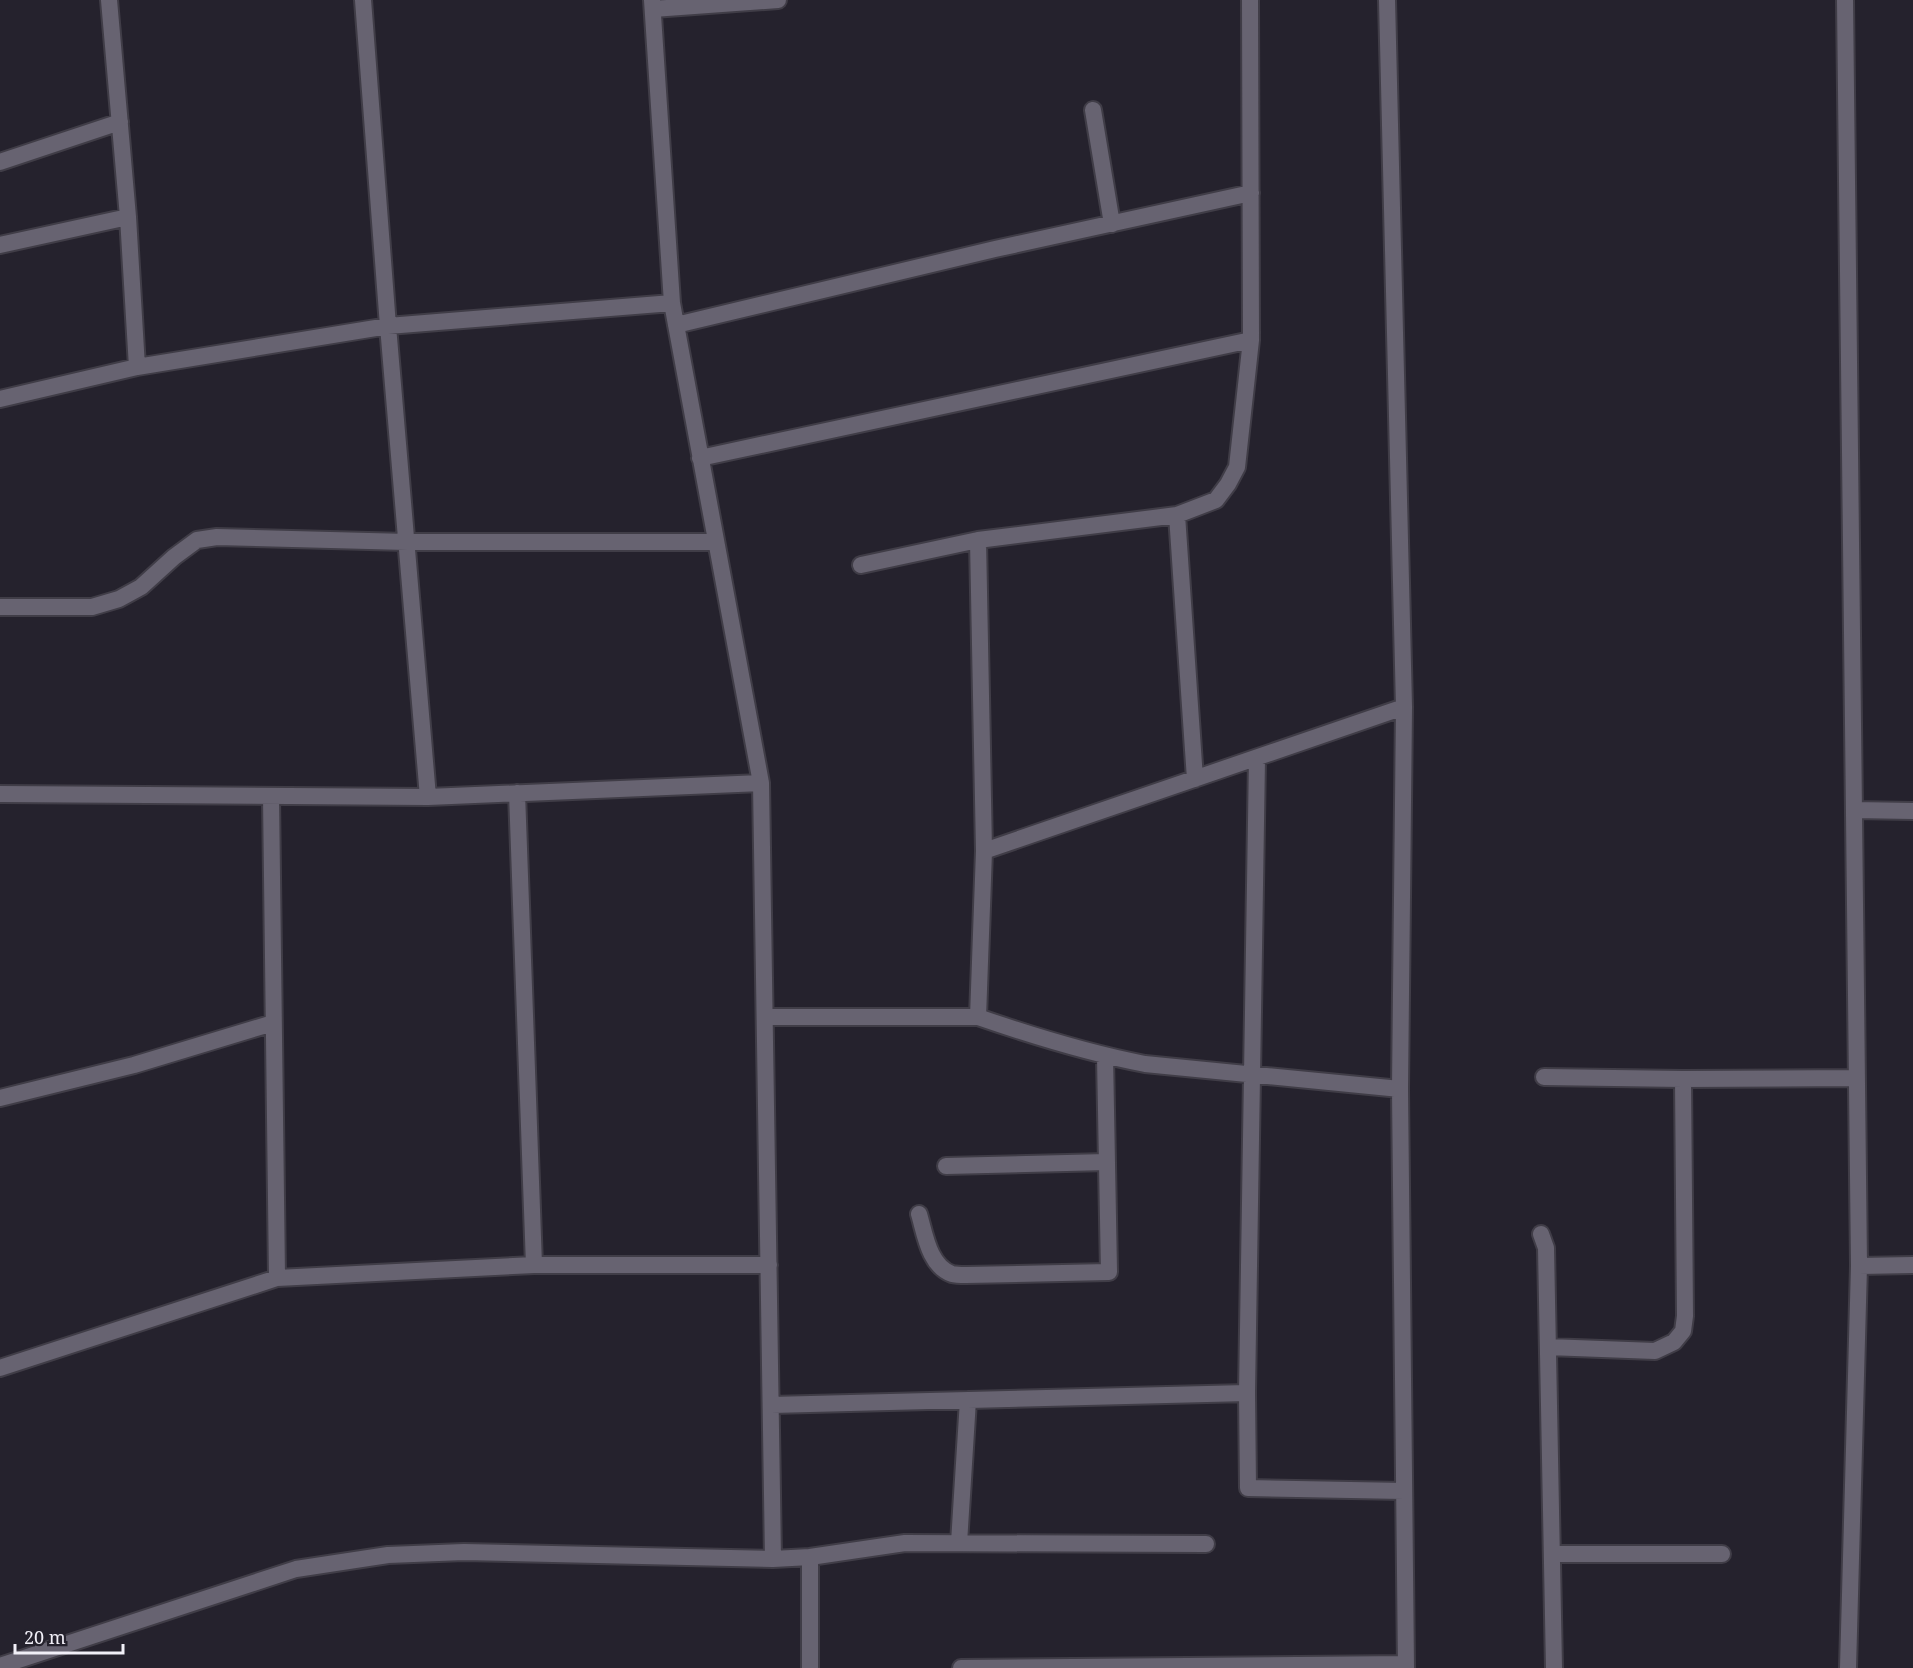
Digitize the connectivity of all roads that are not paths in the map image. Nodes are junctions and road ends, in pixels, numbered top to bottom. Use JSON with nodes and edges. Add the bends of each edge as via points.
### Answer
{"nodes":[{"id":1,"x":109,"y":0,"type":"edge"},
{"id":2,"x":363,"y":0,"type":"edge"},
{"id":3,"x":778,"y":0,"type":"edge"},
{"id":4,"x":1250,"y":0,"type":"edge"},
{"id":5,"x":1388,"y":0,"type":"edge"},
{"id":6,"x":1845,"y":0,"type":"edge"},
{"id":7,"x":653,"y":5,"type":"edge"},
{"id":8,"x":1093,"y":110,"type":"dead end"},
{"id":9,"x":120,"y":122,"type":"junction"},
{"id":10,"x":0,"y":162,"type":"edge"},
{"id":11,"x":1251,"y":193,"type":"junction"},
{"id":12,"x":128,"y":217,"type":"junction"},
{"id":13,"x":1112,"y":224,"type":"junction"},
{"id":14,"x":0,"y":245,"type":"edge"},
{"id":15,"x":672,"y":303,"type":"junction"},
{"id":16,"x":388,"y":326,"type":"junction"},
{"id":17,"x":676,"y":326,"type":"junction"},
{"id":18,"x":1251,"y":340,"type":"junction"},
{"id":19,"x":137,"y":367,"type":"junction"},
{"id":20,"x":0,"y":399,"type":"edge"},
{"id":21,"x":700,"y":458,"type":"junction"},
{"id":22,"x":1177,"y":515,"type":"junction"},
{"id":23,"x":978,"y":540,"type":"junction"},
{"id":24,"x":407,"y":542,"type":"junction"},
{"id":25,"x":716,"y":542,"type":"junction"},
{"id":26,"x":861,"y":565,"type":"dead end"},
{"id":27,"x":0,"y":607,"type":"edge"},
{"id":28,"x":1404,"y":707,"type":"junction"},
{"id":29,"x":1257,"y":758,"type":"junction"},
{"id":30,"x":1195,"y":779,"type":"junction"},
{"id":31,"x":761,"y":783,"type":"junction"},
{"id":32,"x":517,"y":793,"type":"junction"},
{"id":33,"x":0,"y":794,"type":"edge"},
{"id":34,"x":271,"y":796,"type":"junction"},
{"id":35,"x":428,"y":797,"type":"junction"},
{"id":36,"x":1854,"y":810,"type":"junction"},
{"id":37,"x":1913,"y":811,"type":"edge"},
{"id":38,"x":984,"y":851,"type":"junction"},
{"id":39,"x":765,"y":1017,"type":"junction"},
{"id":40,"x":978,"y":1017,"type":"junction"},
{"id":41,"x":273,"y":1023,"type":"junction"},
{"id":42,"x":1105,"y":1056,"type":"junction"},
{"id":43,"x":1252,"y":1075,"type":"junction"},
{"id":44,"x":1544,"y":1077,"type":"dead end"},
{"id":45,"x":1857,"y":1078,"type":"junction"},
{"id":46,"x":1683,"y":1079,"type":"junction"},
{"id":47,"x":1400,"y":1089,"type":"junction"},
{"id":48,"x":0,"y":1098,"type":"edge"},
{"id":49,"x":1107,"y":1162,"type":"junction"},
{"id":50,"x":946,"y":1166,"type":"dead end"},
{"id":51,"x":919,"y":1214,"type":"dead end"},
{"id":52,"x":1541,"y":1234,"type":"dead end"},
{"id":53,"x":534,"y":1265,"type":"junction"},
{"id":54,"x":769,"y":1265,"type":"junction"},
{"id":55,"x":1913,"y":1265,"type":"edge"},
{"id":56,"x":1859,"y":1266,"type":"junction"},
{"id":57,"x":277,"y":1278,"type":"junction"},
{"id":58,"x":1548,"y":1347,"type":"junction"},
{"id":59,"x":0,"y":1368,"type":"edge"},
{"id":60,"x":1247,"y":1393,"type":"junction"},
{"id":61,"x":968,"y":1400,"type":"junction"},
{"id":62,"x":771,"y":1405,"type":"junction"},
{"id":63,"x":1404,"y":1491,"type":"junction"},
{"id":64,"x":959,"y":1543,"type":"junction"},
{"id":65,"x":1206,"y":1544,"type":"dead end"},
{"id":66,"x":1552,"y":1554,"type":"junction"},
{"id":67,"x":1722,"y":1554,"type":"dead end"},
{"id":68,"x":810,"y":1557,"type":"junction"},
{"id":69,"x":773,"y":1559,"type":"junction"},
{"id":70,"x":0,"y":1666,"type":"edge"},
{"id":71,"x":1406,"y":1666,"type":"edge"},
{"id":72,"x":1017,"y":1667,"type":"edge"},
{"id":73,"x":810,"y":1668,"type":"edge"},
{"id":74,"x":962,"y":1668,"type":"edge"},
{"id":75,"x":1554,"y":1668,"type":"edge"},
{"id":76,"x":1848,"y":1668,"type":"edge"}],
"edges":[{"from":1,"to":9,"type":"street"},
{"from":2,"to":16,"type":"street"},
{"from":3,"to":7,"type":"street"},
{"from":4,"to":11,"type":"street"},
{"from":5,"to":28,"type":"street"},
{"from":6,"to":36,"type":"street"},
{"from":7,"to":15,"type":"street"},
{"from":8,"to":13,"type":"street"},
{"from":9,"to":10,"type":"street"},
{"from":9,"to":12,"type":"street"},
{"from":11,"to":13,"type":"street"},
{"from":11,"to":18,"type":"street"},
{"from":12,"to":14,"type":"street"},
{"from":12,"to":19,"type":"street"},
{"from":13,"to":17,"type":"street"},
{"from":15,"to":16,"type":"street"},
{"from":15,"to":17,"type":"street"},
{"from":16,"to":19,"type":"street"},
{"from":16,"to":24,"type":"street"},
{"from":17,"to":21,"type":"street"},
{"from":18,"to":21,"type":"street"},
{"from":18,"to":22,"type":"street","via":[[1238,467],[1216,500]]},
{"from":19,"to":20,"type":"street"},
{"from":21,"to":25,"type":"street"},
{"from":22,"to":23,"type":"street"},
{"from":22,"to":30,"type":"street"},
{"from":23,"to":26,"type":"street"},
{"from":23,"to":38,"type":"street"},
{"from":24,"to":25,"type":"street"},
{"from":24,"to":27,"type":"street","via":[[217,537],[196,540],[141,587],[118,599],[92,607]]},
{"from":24,"to":35,"type":"street"},
{"from":25,"to":31,"type":"street"},
{"from":28,"to":29,"type":"street"},
{"from":28,"to":47,"type":"street"},
{"from":29,"to":30,"type":"street"},
{"from":29,"to":43,"type":"street"},
{"from":30,"to":38,"type":"street"},
{"from":31,"to":32,"type":"street"},
{"from":31,"to":39,"type":"street"},
{"from":32,"to":35,"type":"street"},
{"from":32,"to":53,"type":"street"},
{"from":33,"to":34,"type":"street"},
{"from":34,"to":35,"type":"street"},
{"from":34,"to":41,"type":"street"},
{"from":36,"to":37,"type":"street"},
{"from":36,"to":45,"type":"street"},
{"from":38,"to":40,"type":"street"},
{"from":39,"to":40,"type":"street"},
{"from":39,"to":54,"type":"street"},
{"from":40,"to":42,"type":"street"},
{"from":41,"to":48,"type":"street","via":[[134,1065]]},
{"from":41,"to":57,"type":"street"},
{"from":42,"to":43,"type":"street"},
{"from":42,"to":49,"type":"street"},
{"from":43,"to":47,"type":"street"},
{"from":43,"to":60,"type":"street"},
{"from":44,"to":46,"type":"street"},
{"from":45,"to":46,"type":"street"},
{"from":45,"to":56,"type":"street"},
{"from":46,"to":58,"type":"street","via":[[1683,1331],[1674,1342],[1656,1351]]},
{"from":47,"to":63,"type":"street"},
{"from":49,"to":50,"type":"street"},
{"from":49,"to":51,"type":"street","via":[[1109,1272],[952,1274],[941,1268],[929,1250]]},
{"from":52,"to":58,"type":"street","via":[[1546,1248]]},
{"from":53,"to":54,"type":"street"},
{"from":53,"to":57,"type":"street"},
{"from":54,"to":62,"type":"street"},
{"from":55,"to":56,"type":"street"},
{"from":56,"to":76,"type":"street"},
{"from":57,"to":59,"type":"street"},
{"from":58,"to":66,"type":"street"},
{"from":60,"to":61,"type":"street"},
{"from":60,"to":63,"type":"street","via":[[1248,1488]]},
{"from":61,"to":62,"type":"street"},
{"from":61,"to":64,"type":"street"},
{"from":62,"to":69,"type":"street"},
{"from":63,"to":71,"type":"street"},
{"from":64,"to":65,"type":"street"},
{"from":64,"to":68,"type":"street","via":[[905,1543]]},
{"from":66,"to":67,"type":"street"},
{"from":66,"to":75,"type":"street"},
{"from":68,"to":69,"type":"street"},
{"from":68,"to":73,"type":"street"},
{"from":69,"to":70,"type":"street","via":[[464,1552],[388,1555],[296,1569]]},
{"from":71,"to":72,"type":"street"},
{"from":72,"to":74,"type":"street"}]}
